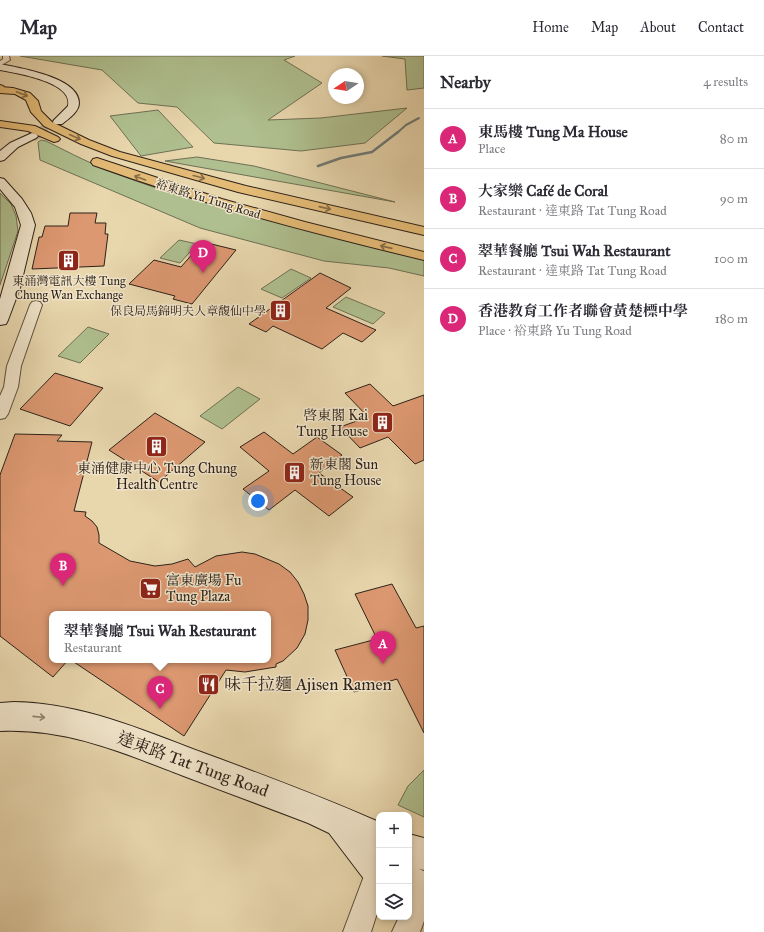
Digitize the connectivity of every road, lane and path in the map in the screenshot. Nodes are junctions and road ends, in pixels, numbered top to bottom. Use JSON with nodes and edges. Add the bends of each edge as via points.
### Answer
{"nodes":[{"id":1,"x":6,"y":56,"type":"edge"},
{"id":2,"x":0,"y":65,"type":"edge"},
{"id":3,"x":1,"y":89,"type":"edge"},
{"id":4,"x":34,"y":107,"type":"junction"},
{"id":5,"x":58,"y":122,"type":"tunnel mouth"},
{"id":6,"x":0,"y":124,"type":"edge"},
{"id":7,"x":32,"y":136,"type":"tunnel mouth"},
{"id":8,"x":0,"y":157,"type":"edge"},
{"id":9,"x":0,"y":182,"type":"edge"},
{"id":10,"x":424,"y":231,"type":"edge"},
{"id":11,"x":424,"y":256,"type":"edge"},
{"id":12,"x":36,"y":305,"type":"dead end"},
{"id":13,"x":0,"y":320,"type":"edge"},
{"id":14,"x":0,"y":414,"type":"edge"},
{"id":15,"x":0,"y":717,"type":"edge"},
{"id":16,"x":340,"y":820,"type":"junction"},
{"id":17,"x":376,"y":838,"type":"edge"},
{"id":18,"x":412,"y":851,"type":"edge"},
{"id":19,"x":424,"y":854,"type":"edge"},
{"id":20,"x":376,"y":866,"type":"edge"},
{"id":21,"x":412,"y":873,"type":"edge"},
{"id":22,"x":376,"y":878,"type":"edge"},
{"id":23,"x":412,"y":883,"type":"edge"},
{"id":24,"x":424,"y":888,"type":"edge"},
{"id":25,"x":357,"y":932,"type":"edge"},
{"id":26,"x":406,"y":932,"type":"edge"}],
"edges":[{"from":1,"to":2,"type":"street","via":[[7,60]]},
{"from":2,"to":5,"type":"main road","via":[[66,88],[74,103],[71,110]]},
{"from":3,"to":4,"type":"main road","name":"裕東路 Yu Tung Road","one_way":true,"via":[[27,95],[33,101]]},
{"from":4,"to":6,"type":"main road","via":[[20,118]]},
{"from":4,"to":10,"type":"main road","name":"裕東路 Yu Tung Road","one_way":true,"via":[[38,116],[48,124],[116,154],[242,189]]},
{"from":11,"to":6,"type":"main road","name":"裕東路 Yu Tung Road","one_way":true,"via":[[304,227],[159,185],[85,156],[38,130]]},
{"from":7,"to":8,"type":"main road","via":[[14,145]]},
{"from":9,"to":13,"type":"main road","via":[[23,208],[28,225],[12,288]]},
{"from":12,"to":14,"type":"street"},
{"from":15,"to":16,"type":"main road","name":"達東路 Tat Tung Road","one_way":true,"via":[[45,718],[108,732]]},
{"from":16,"to":17,"type":"main road","name":"達東路 Tat Tung Road"},
{"from":16,"to":20,"type":"main road"},
{"from":18,"to":19,"type":"main road"},
{"from":21,"to":24,"type":"street"},
{"from":22,"to":25,"type":"street"},
{"from":23,"to":24,"type":"main road"},
{"from":24,"to":26,"type":"street"}]}
